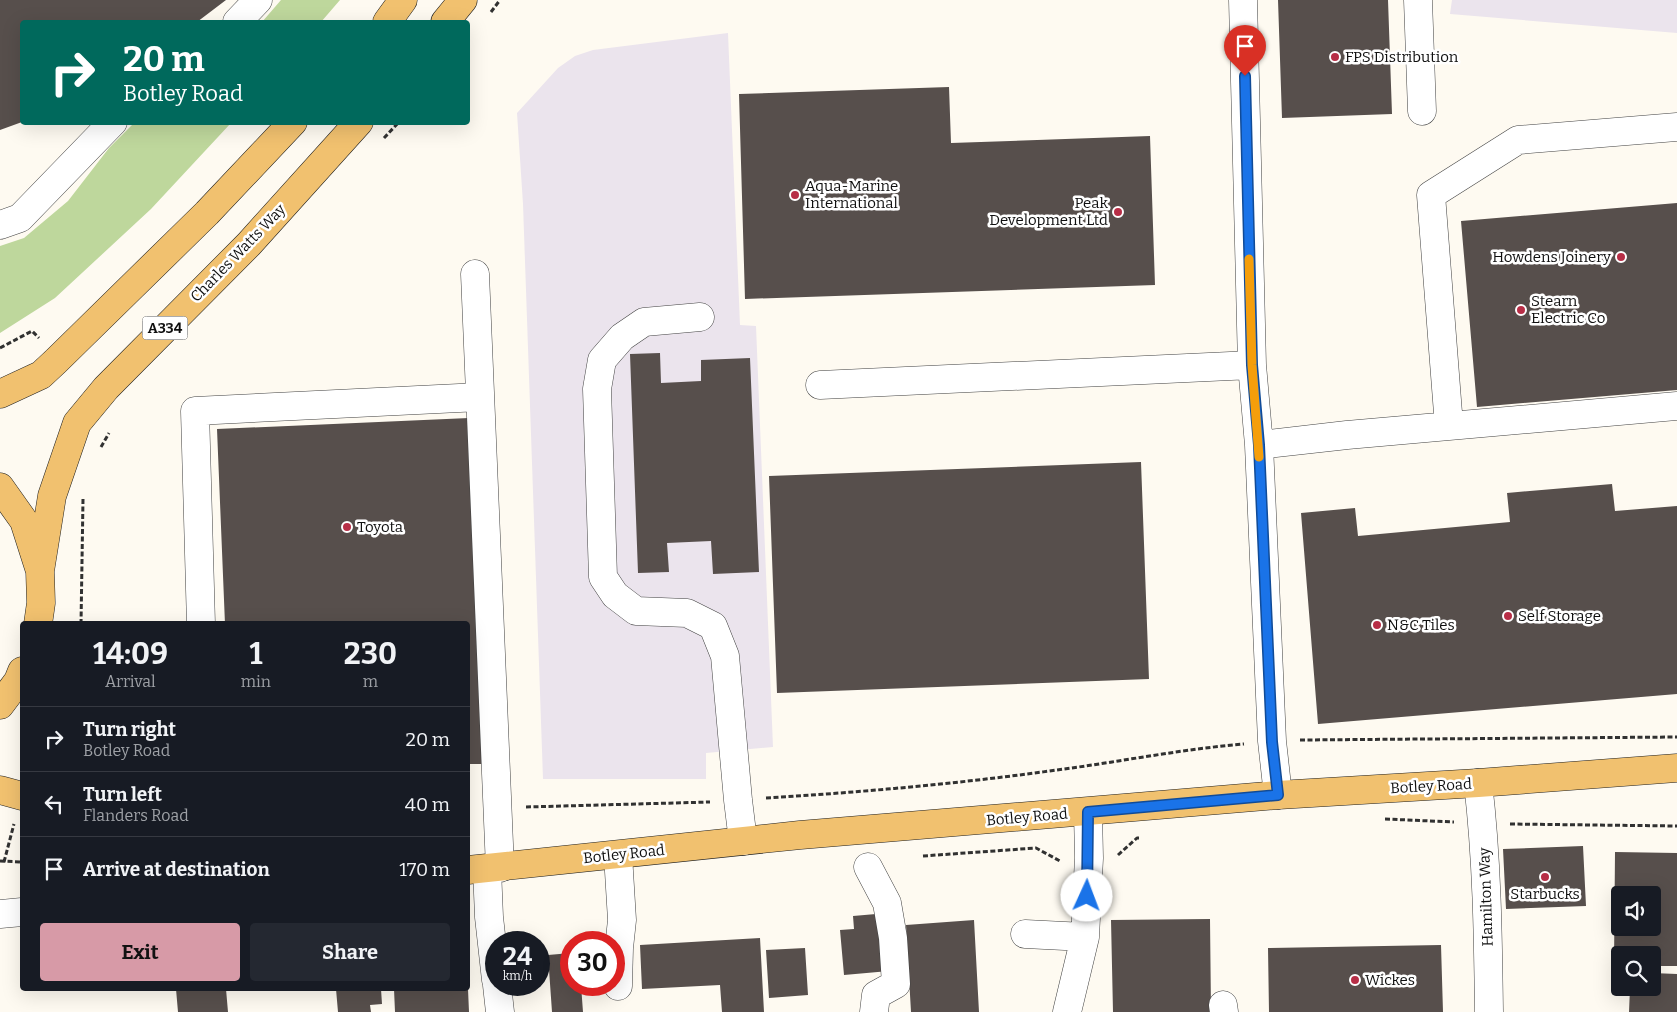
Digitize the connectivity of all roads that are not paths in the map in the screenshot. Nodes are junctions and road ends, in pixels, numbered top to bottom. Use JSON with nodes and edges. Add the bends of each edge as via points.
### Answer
{"nodes":[{"id":1,"x":258,"y":0,"type":"edge"},
{"id":2,"x":404,"y":0,"type":"edge"},
{"id":3,"x":462,"y":0,"type":"edge"},
{"id":4,"x":1243,"y":0,"type":"edge"},
{"id":5,"x":1418,"y":0,"type":"edge"},
{"id":6,"x":239,"y":20,"type":"edge"},
{"id":7,"x":389,"y":20,"type":"edge"},
{"id":8,"x":447,"y":20,"type":"edge"},
{"id":9,"x":1422,"y":111,"type":"dead end"},
{"id":10,"x":110,"y":125,"type":"edge"},
{"id":11,"x":290,"y":125,"type":"edge"},
{"id":12,"x":356,"y":125,"type":"edge"},
{"id":13,"x":1677,"y":127,"type":"edge"},
{"id":14,"x":0,"y":225,"type":"edge"},
{"id":15,"x":475,"y":274,"type":"dead end"},
{"id":16,"x":700,"y":317,"type":"dead end"},
{"id":17,"x":1252,"y":365,"type":"junction"},
{"id":18,"x":820,"y":386,"type":"dead end"},
{"id":19,"x":0,"y":394,"type":"edge"},
{"id":20,"x":480,"y":398,"type":"junction"},
{"id":21,"x":1677,"y":406,"type":"edge"},
{"id":22,"x":1449,"y":426,"type":"junction"},
{"id":23,"x":1259,"y":445,"type":"junction"},
{"id":24,"x":0,"y":487,"type":"edge"},
{"id":25,"x":40,"y":571,"type":"junction"},
{"id":26,"x":42,"y":617,"type":"edge"},
{"id":27,"x":201,"y":621,"type":"edge"},
{"id":28,"x":20,"y":676,"type":"edge"},
{"id":29,"x":0,"y":705,"type":"edge"},
{"id":30,"x":1677,"y":768,"type":"edge"},
{"id":31,"x":1478,"y":783,"type":"junction"},
{"id":32,"x":0,"y":790,"type":"edge"},
{"id":33,"x":20,"y":795,"type":"edge"},
{"id":34,"x":1278,"y":795,"type":"junction"},
{"id":35,"x":1088,"y":812,"type":"junction"},
{"id":36,"x":869,"y":830,"type":"junction"},
{"id":37,"x":743,"y":841,"type":"junction"},
{"id":38,"x":618,"y":855,"type":"junction"},
{"id":39,"x":868,"y":867,"type":"junction"},
{"id":40,"x":485,"y":869,"type":"edge"},
{"id":41,"x":868,"y":908,"type":"dead end"},
{"id":42,"x":20,"y":912,"type":"edge"},
{"id":43,"x":0,"y":914,"type":"edge"},
{"id":44,"x":491,"y":931,"type":"edge"},
{"id":45,"x":621,"y":931,"type":"edge"},
{"id":46,"x":1025,"y":934,"type":"dead end"},
{"id":47,"x":1085,"y":936,"type":"junction"},
{"id":48,"x":498,"y":996,"type":"edge"},
{"id":49,"x":500,"y":1012,"type":"edge"},
{"id":50,"x":874,"y":1012,"type":"edge"},
{"id":51,"x":1067,"y":1012,"type":"edge"},
{"id":52,"x":1489,"y":1012,"type":"edge"}],
"edges":[{"from":1,"to":6,"type":"street"},
{"from":2,"to":7,"type":"main road"},
{"from":3,"to":8,"type":"main road"},
{"from":4,"to":17,"type":"street"},
{"from":5,"to":9,"type":"street"},
{"from":10,"to":14,"type":"street","via":[[20,218]]},
{"from":11,"to":19,"type":"main road","via":[[207,213],[41,375]]},
{"from":12,"to":25,"type":"main road","name":"Charles Watts Way","number":"A334","via":[[249,244],[106,388],[77,423],[52,496]]},
{"from":13,"to":22,"type":"street","via":[[1518,140],[1431,195]]},
{"from":15,"to":20,"type":"street"},
{"from":16,"to":37,"type":"street","via":[[644,322],[622,337],[602,360],[597,389],[603,576],[615,595],[636,610],[687,613],[713,626],[725,656]]},
{"from":17,"to":18,"type":"street"},
{"from":17,"to":23,"type":"street"},
{"from":20,"to":27,"type":"street","via":[[195,411]]},
{"from":20,"to":40,"type":"street","via":[[498,809]]},
{"from":21,"to":22,"type":"street"},
{"from":22,"to":23,"type":"street"},
{"from":23,"to":34,"type":"street","via":[[1272,742]]},
{"from":24,"to":25,"type":"main road","via":[[24,521]]},
{"from":25,"to":26,"type":"main road"},
{"from":28,"to":29,"type":"main road"},
{"from":30,"to":31,"type":"main road","name":"Botley Road"},
{"from":31,"to":34,"type":"main road","name":"Botley Road"},
{"from":31,"to":52,"type":"street","name":"Hamilton Way","via":[[1487,891]]},
{"from":32,"to":33,"type":"main road"},
{"from":34,"to":35,"type":"main road","name":"Botley Road"},
{"from":35,"to":36,"type":"main road","name":"Botley Road"},
{"from":35,"to":47,"type":"street"},
{"from":36,"to":37,"type":"main road","name":"Botley Road"},
{"from":36,"to":39,"type":"street"},
{"from":37,"to":38,"type":"main road","name":"Botley Road"},
{"from":38,"to":40,"type":"main road","name":"Botley Road"},
{"from":38,"to":45,"type":"street"},
{"from":39,"to":41,"type":"street"},
{"from":39,"to":50,"type":"street","via":[[887,903],[896,984],[876,996]]},
{"from":40,"to":44,"type":"street"},
{"from":42,"to":43,"type":"street"},
{"from":46,"to":47,"type":"street"},
{"from":47,"to":51,"type":"street"},
{"from":48,"to":49,"type":"street"}]}
